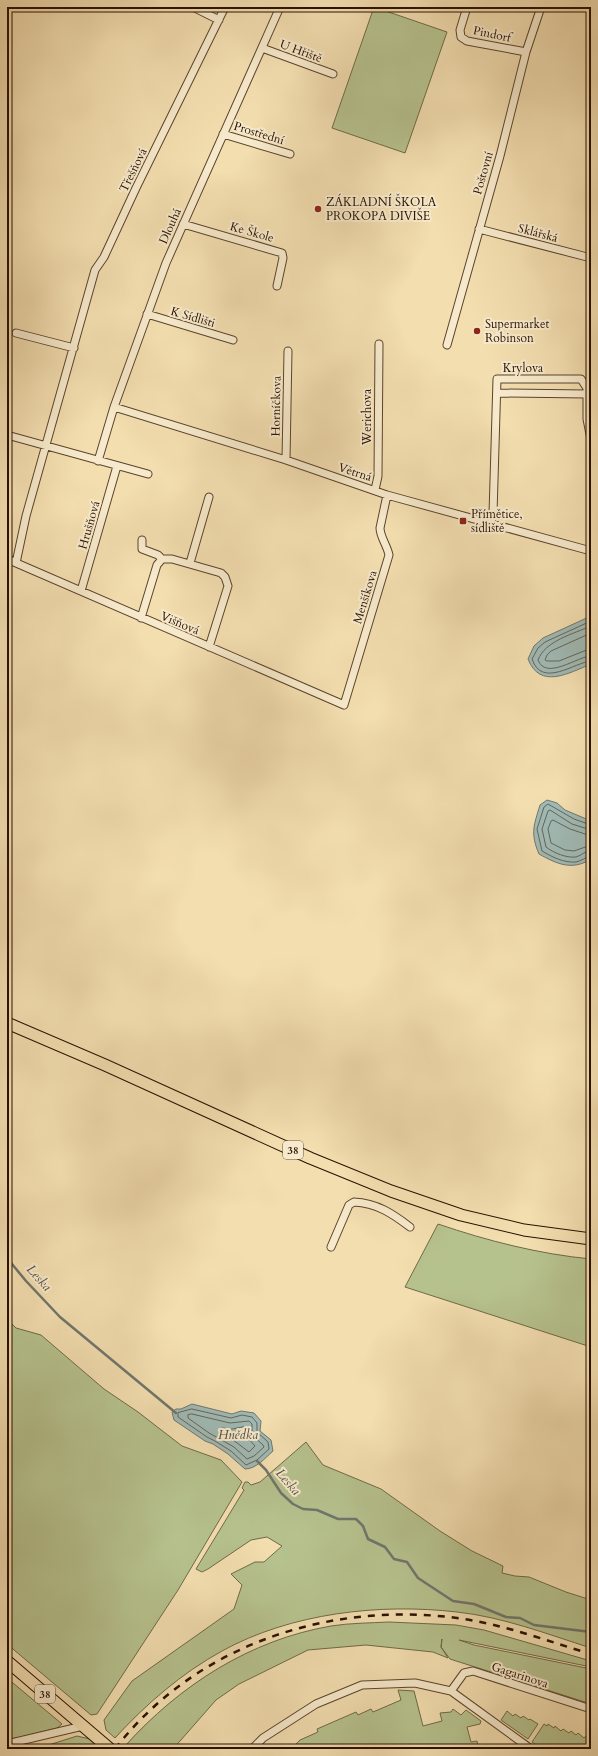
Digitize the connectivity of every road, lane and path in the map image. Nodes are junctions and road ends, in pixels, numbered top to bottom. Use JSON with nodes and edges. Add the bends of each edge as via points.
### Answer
{"nodes":[{"id":1,"x":193,"y":7,"type":"edge"},
{"id":2,"x":225,"y":7,"type":"edge"},
{"id":3,"x":280,"y":7,"type":"edge"},
{"id":4,"x":467,"y":7,"type":"edge"},
{"id":5,"x":541,"y":7,"type":"edge"},
{"id":6,"x":219,"y":20,"type":"junction"},
{"id":7,"x":262,"y":48,"type":"junction"},
{"id":8,"x":526,"y":52,"type":"junction"},
{"id":9,"x":333,"y":74,"type":"dead end"},
{"id":10,"x":223,"y":134,"type":"junction"},
{"id":11,"x":290,"y":154,"type":"dead end"},
{"id":12,"x":183,"y":224,"type":"junction"},
{"id":13,"x":479,"y":229,"type":"junction"},
{"id":14,"x":591,"y":258,"type":"edge"},
{"id":15,"x":277,"y":286,"type":"dead end"},
{"id":16,"x":147,"y":314,"type":"junction"},
{"id":17,"x":16,"y":332,"type":"dead end"},
{"id":18,"x":233,"y":340,"type":"dead end"},
{"id":19,"x":379,"y":344,"type":"dead end"},
{"id":20,"x":447,"y":345,"type":"dead end"},
{"id":21,"x":74,"y":348,"type":"junction"},
{"id":22,"x":288,"y":351,"type":"dead end"},
{"id":23,"x":497,"y":393,"type":"junction"},
{"id":24,"x":587,"y":394,"type":"junction"},
{"id":25,"x":114,"y":407,"type":"junction"},
{"id":26,"x":7,"y":435,"type":"edge"},
{"id":27,"x":591,"y":440,"type":"edge"},
{"id":28,"x":46,"y":447,"type":"junction"},
{"id":29,"x":286,"y":460,"type":"junction"},
{"id":30,"x":98,"y":461,"type":"junction"},
{"id":31,"x":117,"y":466,"type":"junction"},
{"id":32,"x":148,"y":474,"type":"dead end"},
{"id":33,"x":375,"y":490,"type":"junction"},
{"id":34,"x":388,"y":495,"type":"junction"},
{"id":35,"x":209,"y":497,"type":"dead end"},
{"id":36,"x":491,"y":522,"type":"junction"},
{"id":37,"x":142,"y":540,"type":"dead end"},
{"id":38,"x":591,"y":551,"type":"edge"},
{"id":39,"x":7,"y":559,"type":"edge"},
{"id":40,"x":162,"y":559,"type":"junction"},
{"id":41,"x":16,"y":563,"type":"junction"},
{"id":42,"x":190,"y":563,"type":"junction"},
{"id":43,"x":81,"y":591,"type":"junction"},
{"id":44,"x":141,"y":618,"type":"junction"},
{"id":45,"x":209,"y":647,"type":"junction"},
{"id":46,"x":344,"y":706,"type":"joint"},
{"id":47,"x":7,"y":1023,"type":"edge"},
{"id":48,"x":410,"y":1227,"type":"dead end"},
{"id":49,"x":591,"y":1239,"type":"edge"},
{"id":50,"x":331,"y":1247,"type":"dead end"},
{"id":51,"x":7,"y":1661,"type":"edge"},
{"id":52,"x":451,"y":1691,"type":"junction"},
{"id":53,"x":591,"y":1709,"type":"edge"},
{"id":54,"x":83,"y":1726,"type":"junction"},
{"id":55,"x":7,"y":1744,"type":"edge"},
{"id":56,"x":110,"y":1749,"type":"edge"},
{"id":57,"x":252,"y":1749,"type":"edge"},
{"id":58,"x":531,"y":1749,"type":"edge"}],
"edges":[{"from":1,"to":6,"type":"street"},
{"from":2,"to":6,"type":"street","name":"Třešňová"},
{"from":3,"to":7,"type":"street","name":"Dlouhá"},
{"from":4,"to":8,"type":"street","name":"Pindorf","via":[[460,30],[461,37],[467,41]]},
{"from":5,"to":8,"type":"street","name":"Poštovní"},
{"from":6,"to":21,"type":"street","name":"Třešňová","via":[[104,257],[95,270]]},
{"from":7,"to":9,"type":"street","name":"U Hřiště"},
{"from":7,"to":10,"type":"street","name":"Dlouhá"},
{"from":8,"to":13,"type":"street","name":"Poštovní"},
{"from":10,"to":11,"type":"street","name":"Prostřední"},
{"from":10,"to":12,"type":"street","name":"Dlouhá"},
{"from":12,"to":15,"type":"street","name":"Ke Škole","via":[[282,253]]},
{"from":12,"to":16,"type":"street","name":"Dlouhá"},
{"from":13,"to":14,"type":"street","name":"Sklářská"},
{"from":13,"to":20,"type":"street","name":"Poštovní"},
{"from":16,"to":18,"type":"street","name":"K Sídlišti"},
{"from":16,"to":25,"type":"street","name":"Dlouhá"},
{"from":17,"to":21,"type":"street"},
{"from":19,"to":33,"type":"street","name":"Werichova","via":[[378,476]]},
{"from":21,"to":28,"type":"street","name":"Třešňová"},
{"from":22,"to":29,"type":"street","name":"Horníčkova"},
{"from":23,"to":24,"type":"street"},
{"from":23,"to":24,"type":"street","name":"Krylova","via":[[497,379],[582,379]]},
{"from":23,"to":36,"type":"street","name":"Krylova"},
{"from":24,"to":27,"type":"street","via":[[587,419]]},
{"from":25,"to":29,"type":"street","name":"Větrná"},
{"from":25,"to":30,"type":"street","name":"Dlouhá"},
{"from":26,"to":28,"type":"street"},
{"from":28,"to":30,"type":"street"},
{"from":28,"to":41,"type":"street","name":"Třešňová","via":[[26,516]]},
{"from":29,"to":33,"type":"street","name":"Větrná"},
{"from":30,"to":31,"type":"street"},
{"from":31,"to":32,"type":"street"},
{"from":31,"to":43,"type":"street","name":"Hrušňová"},
{"from":33,"to":34,"type":"street","name":"Větrná"},
{"from":34,"to":36,"type":"street","name":"Větrná"},
{"from":34,"to":46,"type":"street","name":"Menšíkova","via":[[380,534],[387,545],[389,555]]},
{"from":35,"to":42,"type":"street"},
{"from":36,"to":38,"type":"street","name":"Větrná"},
{"from":37,"to":40,"type":"street","via":[[142,549]]},
{"from":39,"to":41,"type":"street","name":"Višňová"},
{"from":40,"to":42,"type":"street"},
{"from":40,"to":44,"type":"street","via":[[157,565]]},
{"from":41,"to":43,"type":"street","name":"Višňová"},
{"from":42,"to":45,"type":"street","via":[[226,577],[228,586]]},
{"from":43,"to":44,"type":"street","name":"Višňová"},
{"from":44,"to":45,"type":"street","name":"Višňová"},
{"from":45,"to":46,"type":"street","name":"Višňová"},
{"from":47,"to":49,"type":"main road","number":"38","via":[[104,1064],[310,1158],[391,1191],[468,1217],[524,1230]]},
{"from":48,"to":50,"type":"street","via":[[390,1212],[375,1205],[354,1202],[349,1205]]},
{"from":51,"to":54,"type":"main road","number":"38"},
{"from":52,"to":53,"type":"street","name":"Gagarinova","via":[[464,1673],[473,1671]]},
{"from":52,"to":57,"type":"street","via":[[415,1683],[362,1685],[316,1704],[263,1738]]},
{"from":52,"to":58,"type":"street"},
{"from":54,"to":55,"type":"street"},
{"from":54,"to":56,"type":"main road","number":"38"}]}
